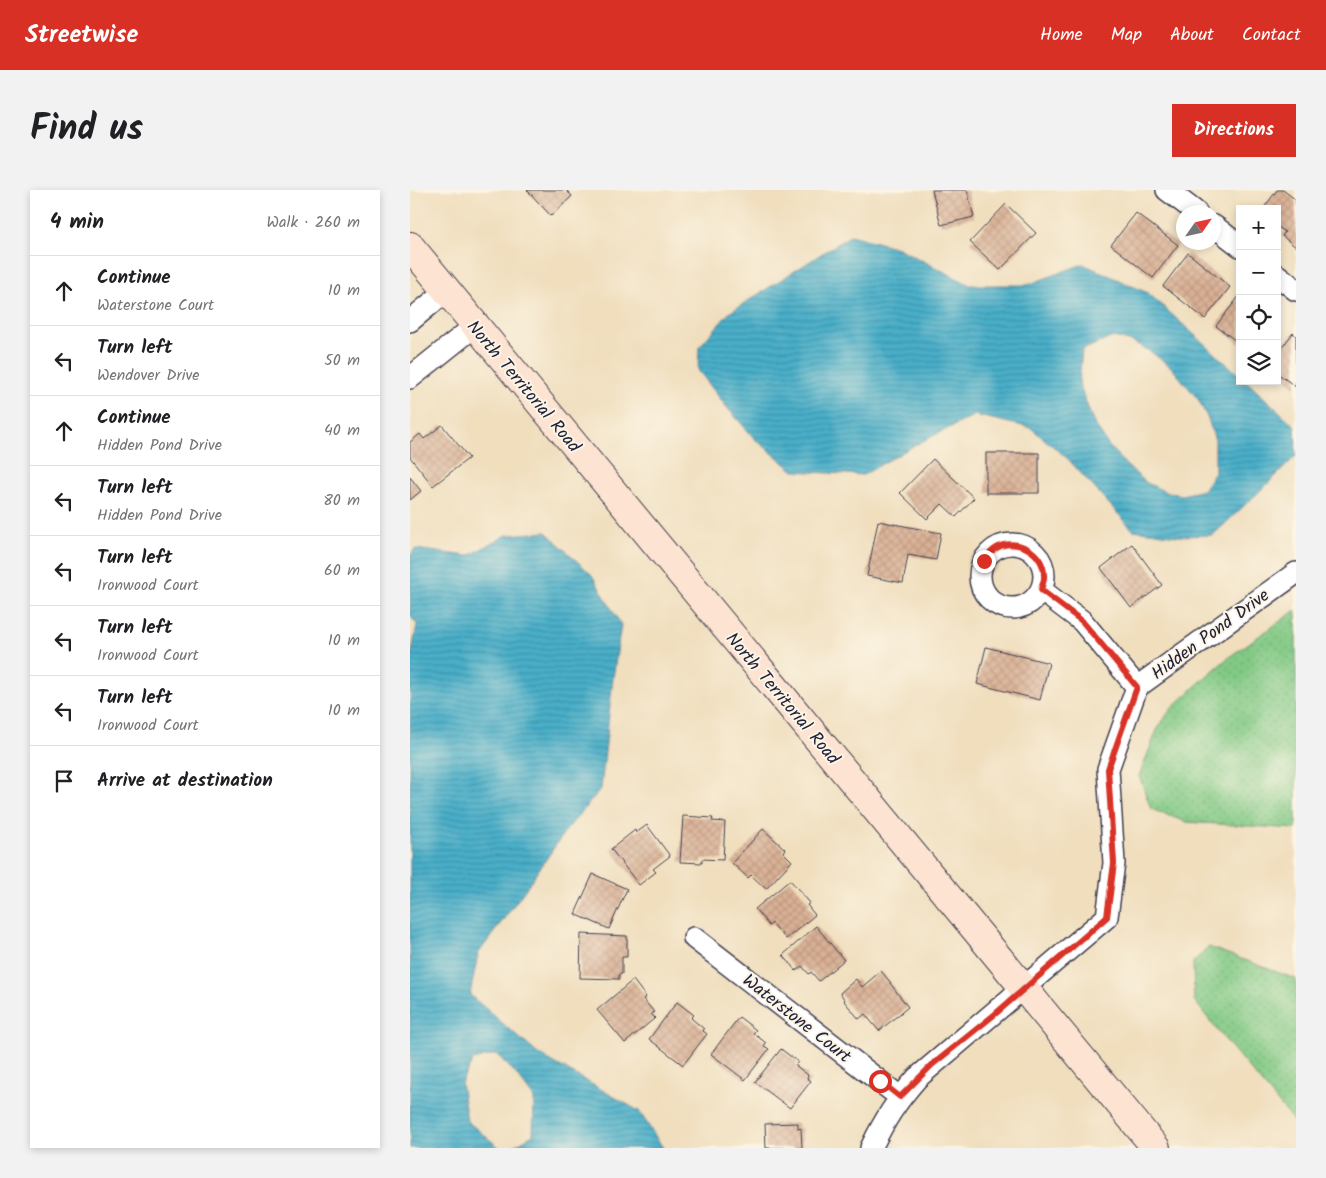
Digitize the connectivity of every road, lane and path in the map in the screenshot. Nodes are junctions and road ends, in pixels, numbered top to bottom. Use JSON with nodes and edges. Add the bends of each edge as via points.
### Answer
{"nodes":[{"id":1,"x":1167,"y":190,"type":"edge"},
{"id":2,"x":1187,"y":205,"type":"edge"},
{"id":3,"x":1221,"y":231,"type":"edge"},
{"id":4,"x":1236,"y":243,"type":"edge"},
{"id":5,"x":410,"y":246,"type":"edge"},
{"id":6,"x":1281,"y":278,"type":"edge"},
{"id":7,"x":1296,"y":290,"type":"edge"},
{"id":8,"x":446,"y":291,"type":"junction"},
{"id":9,"x":410,"y":321,"type":"edge"},
{"id":10,"x":475,"y":326,"type":"junction"},
{"id":11,"x":410,"y":378,"type":"edge"},
{"id":12,"x":1296,"y":572,"type":"edge"},
{"id":13,"x":1041,"y":590,"type":"dead end"},
{"id":14,"x":1137,"y":687,"type":"junction"},
{"id":15,"x":694,"y":938,"type":"dead end"},
{"id":16,"x":1024,"y":989,"type":"junction"},
{"id":17,"x":900,"y":1097,"type":"junction"},
{"id":18,"x":871,"y":1148,"type":"edge"},
{"id":19,"x":1156,"y":1148,"type":"edge"}],
"edges":[{"from":1,"to":2,"type":"street"},
{"from":3,"to":4,"type":"street"},
{"from":5,"to":8,"type":"main road","name":"North Territorial Road"},
{"from":6,"to":7,"type":"street"},
{"from":8,"to":9,"type":"street"},
{"from":8,"to":10,"type":"main road","name":"North Territorial Road"},
{"from":10,"to":11,"type":"street"},
{"from":10,"to":16,"type":"main road","name":"North Territorial Road"},
{"from":12,"to":14,"type":"street","name":"Hidden Pond Drive"},
{"from":13,"to":14,"type":"street","via":[[1082,621]]},
{"from":14,"to":16,"type":"street","name":"Hidden Pond Drive","via":[[1108,769],[1114,863],[1107,917]]},
{"from":15,"to":17,"type":"street","name":"Waterstone Court"},
{"from":16,"to":17,"type":"street","name":"Hidden Pond Drive","via":[[932,1065]]},
{"from":16,"to":19,"type":"main road","name":"North Territorial Road"},
{"from":17,"to":18,"type":"street","name":"Hidden Pond Drive"}]}
